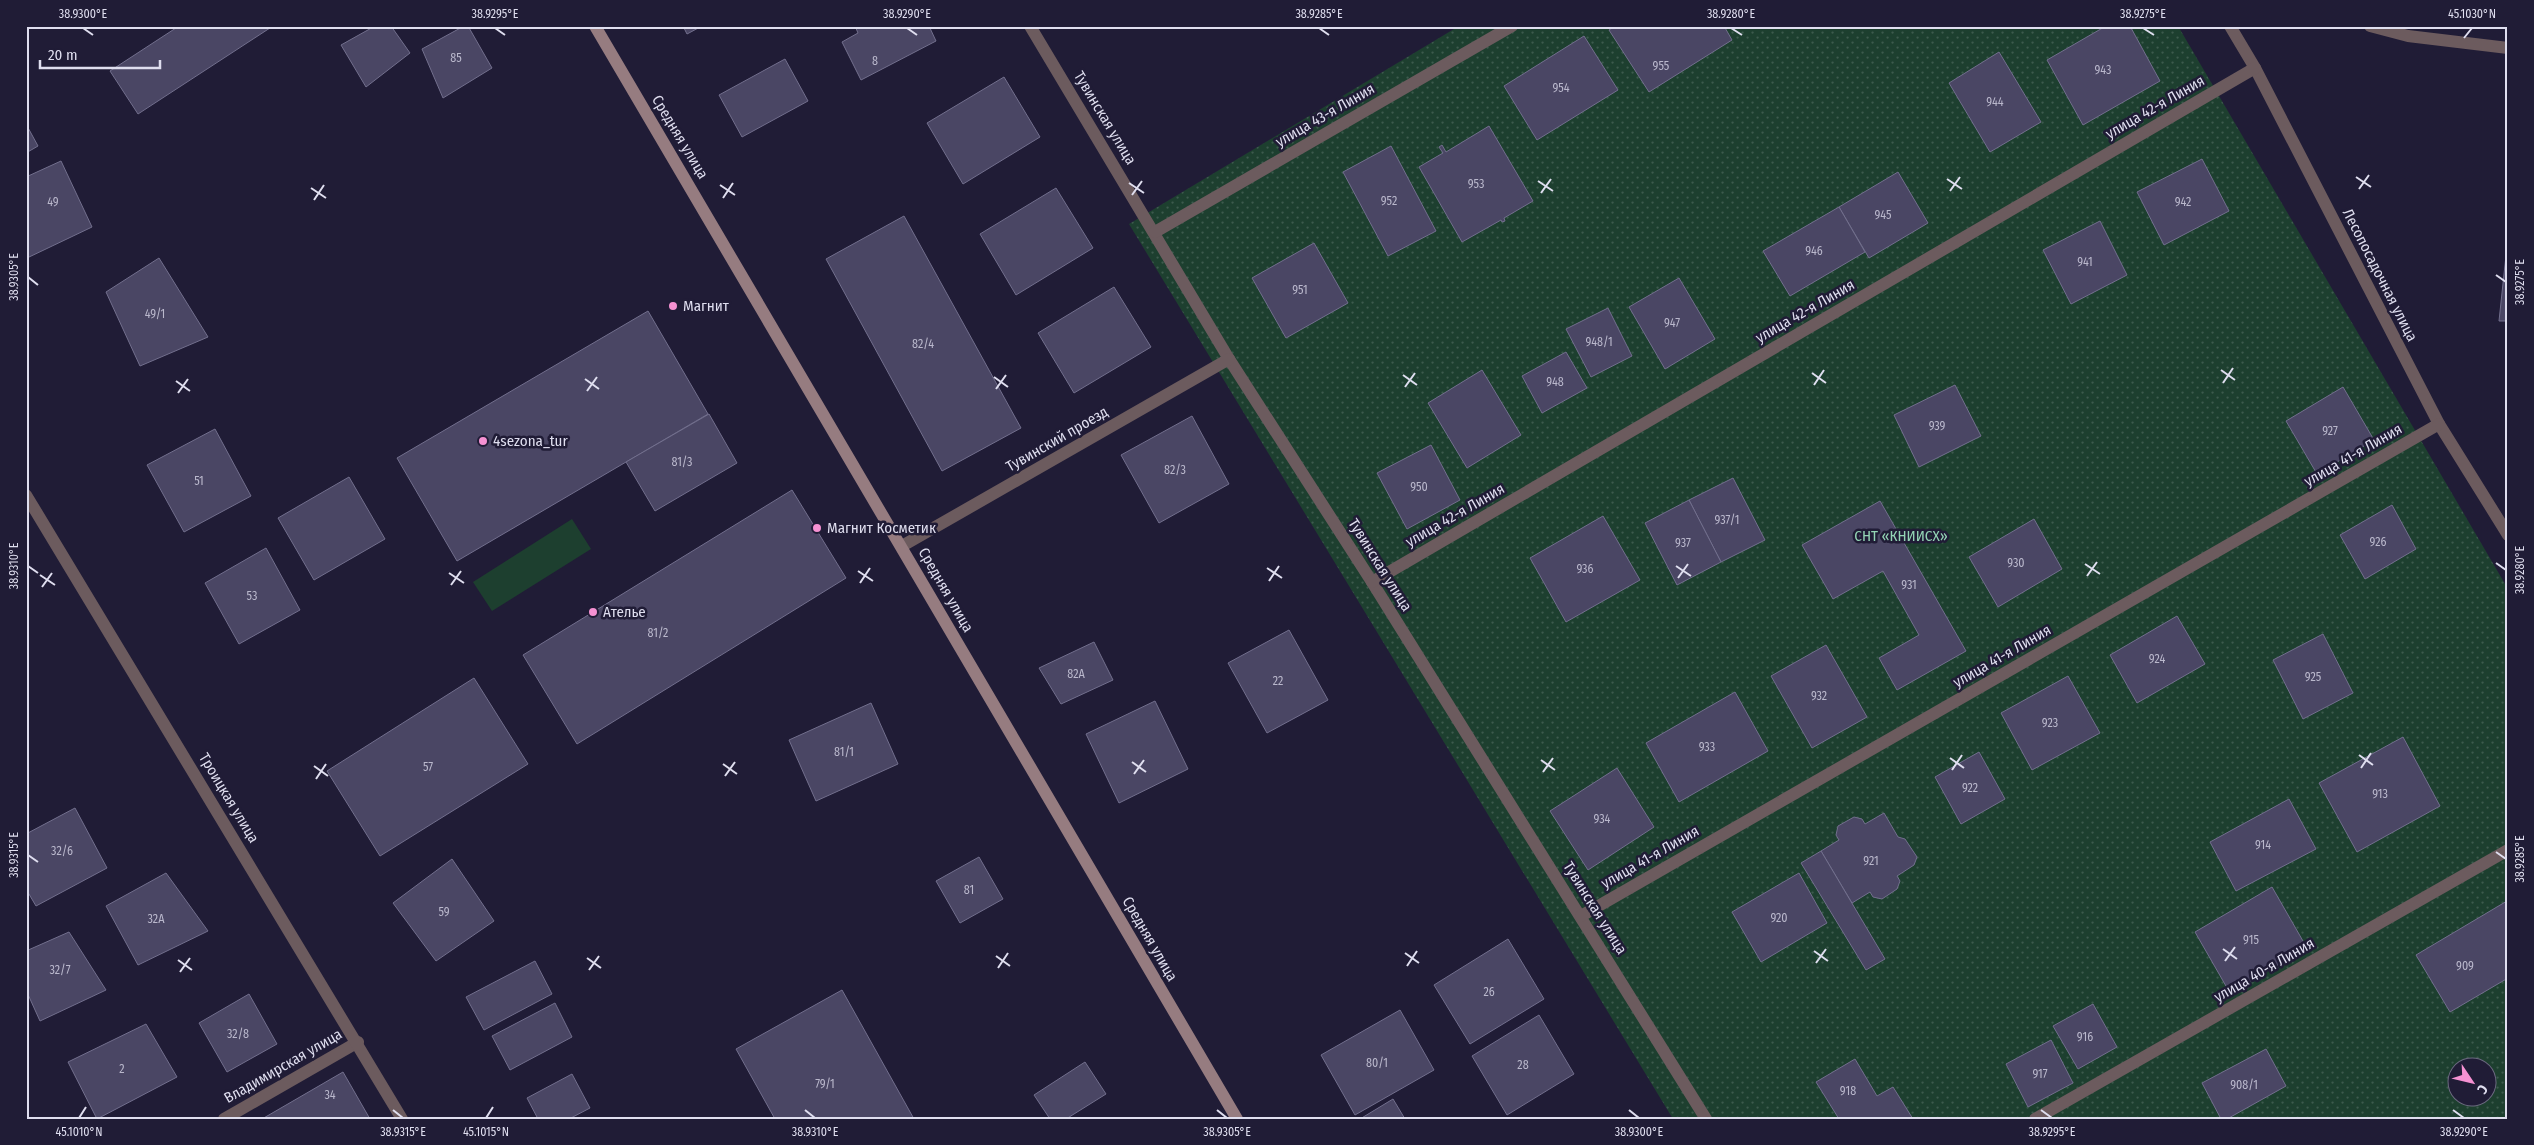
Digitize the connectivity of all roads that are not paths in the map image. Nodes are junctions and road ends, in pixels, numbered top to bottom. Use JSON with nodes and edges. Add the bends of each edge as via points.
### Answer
{"nodes":[{"id":1,"x":595,"y":26,"type":"edge"},
{"id":2,"x":1030,"y":26,"type":"edge"},
{"id":3,"x":1512,"y":26,"type":"edge"},
{"id":4,"x":2230,"y":26,"type":"edge"},
{"id":5,"x":2370,"y":26,"type":"edge"},
{"id":6,"x":2508,"y":48,"type":"edge"},
{"id":7,"x":2255,"y":68,"type":"junction"},
{"id":8,"x":1155,"y":232,"type":"junction"},
{"id":9,"x":1229,"y":360,"type":"junction"},
{"id":10,"x":2439,"y":424,"type":"junction"},
{"id":11,"x":26,"y":495,"type":"edge"},
{"id":12,"x":2508,"y":535,"type":"edge"},
{"id":13,"x":902,"y":546,"type":"junction"},
{"id":14,"x":1372,"y":582,"type":"junction"},
{"id":15,"x":2508,"y":850,"type":"edge"},
{"id":16,"x":1581,"y":916,"type":"junction"},
{"id":17,"x":358,"y":1042,"type":"junction"},
{"id":18,"x":224,"y":1119,"type":"edge"},
{"id":19,"x":402,"y":1119,"type":"edge"},
{"id":20,"x":1236,"y":1119,"type":"edge"},
{"id":21,"x":1706,"y":1119,"type":"edge"},
{"id":22,"x":2036,"y":1119,"type":"edge"}],
"edges":[{"from":1,"to":13,"type":"street","name":"Средняя улица"},
{"from":2,"to":8,"type":"street","name":"Тувинская улица"},
{"from":3,"to":8,"type":"street","name":"улица 43-я Линия"},
{"from":4,"to":7,"type":"street","name":"Лесопосадочная улица"},
{"from":5,"to":6,"type":"street","via":[[2408,36]]},
{"from":7,"to":10,"type":"street","name":"Лесопосадочная улица"},
{"from":7,"to":14,"type":"street","name":"улица 42-я Линия"},
{"from":8,"to":9,"type":"street","name":"Тувинская улица"},
{"from":9,"to":13,"type":"street","name":"Тувинский проезд"},
{"from":9,"to":14,"type":"street","name":"Тувинская улица"},
{"from":10,"to":12,"type":"street","name":"Лесопосадочная улица"},
{"from":10,"to":16,"type":"street","name":"улица 41-я Линия"},
{"from":11,"to":17,"type":"street","name":"Троицкая улица"},
{"from":13,"to":20,"type":"street","name":"Средняя улица"},
{"from":14,"to":16,"type":"street","name":"Тувинская улица"},
{"from":15,"to":22,"type":"street","name":"улица 40-я Линия"},
{"from":16,"to":21,"type":"street","name":"Тувинская улица"},
{"from":17,"to":18,"type":"street","name":"Владимирская улица"},
{"from":17,"to":19,"type":"street","name":"Троицкая улица"}]}
